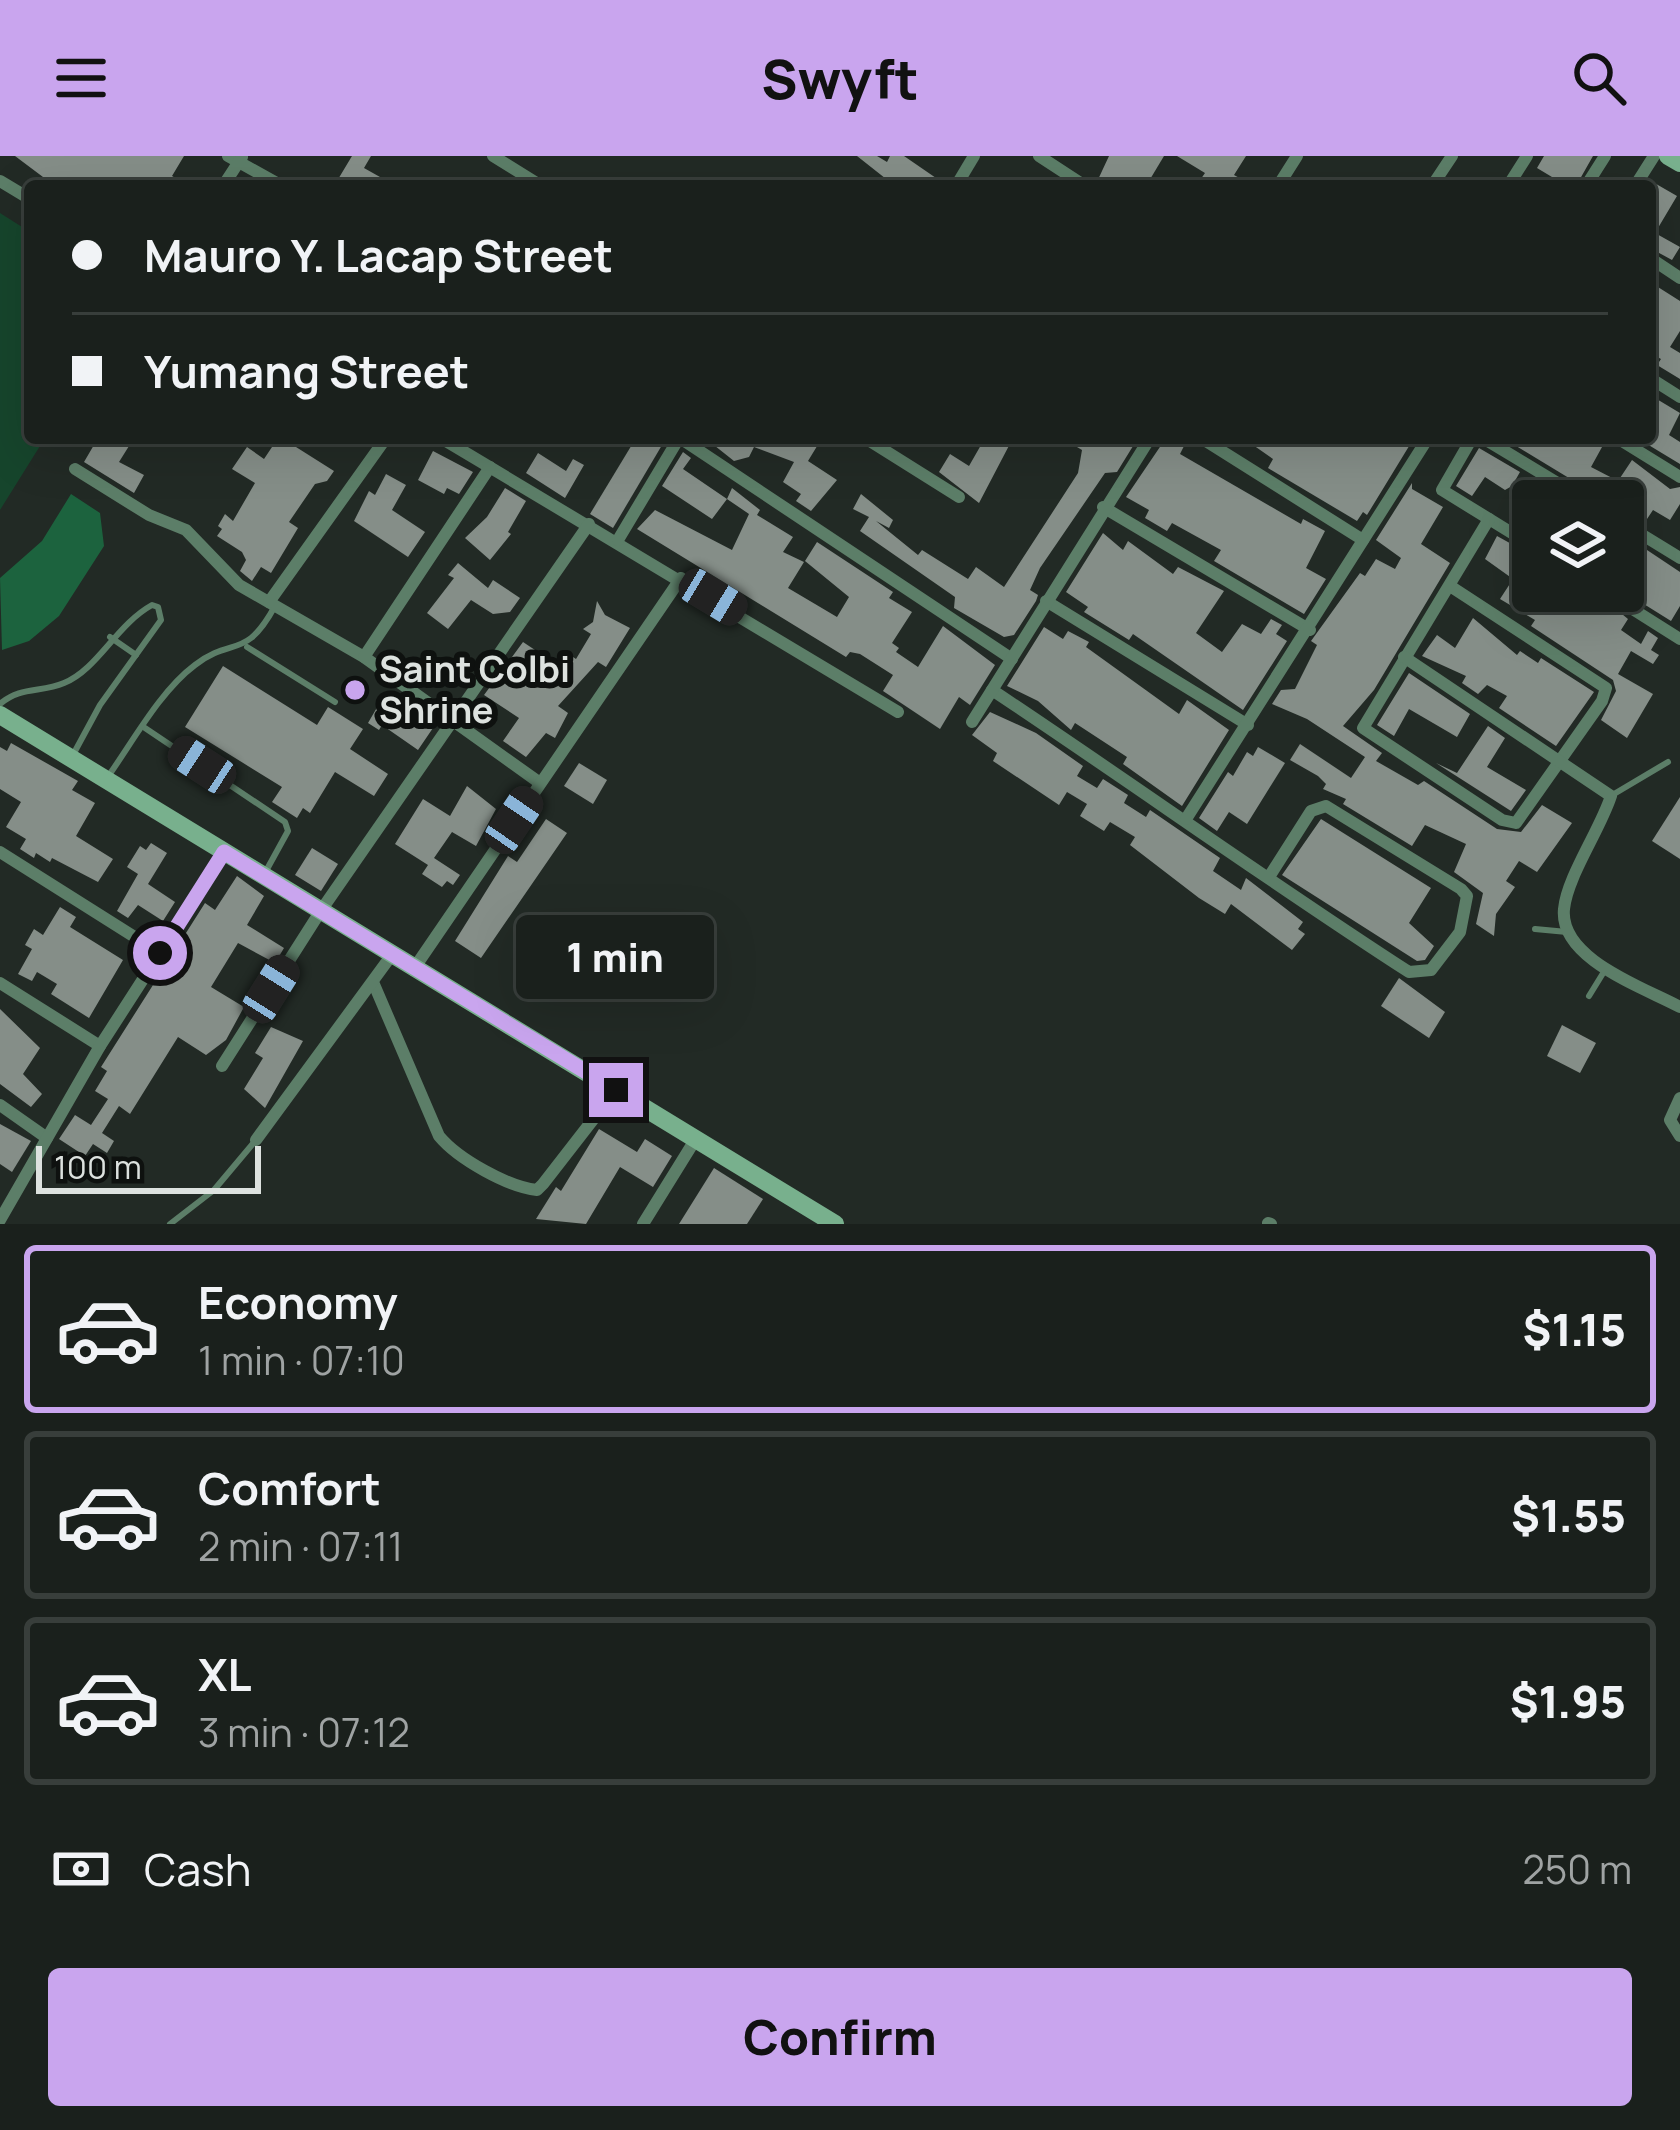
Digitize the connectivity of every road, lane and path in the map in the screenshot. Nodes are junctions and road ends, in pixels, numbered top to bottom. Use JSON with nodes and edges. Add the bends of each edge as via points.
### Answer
{"nodes":[{"id":1,"x":493,"y":156,"type":"edge"},
{"id":2,"x":1039,"y":156,"type":"edge"},
{"id":3,"x":1668,"y":156,"type":"edge"},
{"id":4,"x":236,"y":158,"type":"edge"},
{"id":5,"x":1680,"y":163,"type":"edge"},
{"id":6,"x":272,"y":180,"type":"edge"},
{"id":7,"x":532,"y":180,"type":"edge"},
{"id":8,"x":1075,"y":180,"type":"edge"},
{"id":9,"x":382,"y":444,"type":"edge"},
{"id":10,"x":451,"y":444,"type":"edge"},
{"id":11,"x":681,"y":444,"type":"edge"},
{"id":12,"x":690,"y":444,"type":"edge"},
{"id":13,"x":874,"y":444,"type":"edge"},
{"id":14,"x":1146,"y":444,"type":"edge"},
{"id":15,"x":1211,"y":444,"type":"edge"},
{"id":16,"x":1424,"y":444,"type":"edge"},
{"id":17,"x":1469,"y":444,"type":"edge"},
{"id":18,"x":1493,"y":444,"type":"edge"},
{"id":19,"x":1627,"y":444,"type":"edge"},
{"id":20,"x":490,"y":467,"type":"junction"},
{"id":21,"x":75,"y":469,"type":"dead end"},
{"id":22,"x":1680,"y":477,"type":"edge"},
{"id":23,"x":1552,"y":480,"type":"edge"},
{"id":24,"x":958,"y":497,"type":"dead end"},
{"id":25,"x":1103,"y":507,"type":"junction"},
{"id":26,"x":1489,"y":518,"type":"junction"},
{"id":27,"x":590,"y":524,"type":"junction"},
{"id":28,"x":1512,"y":533,"type":"edge"},
{"id":29,"x":1644,"y":536,"type":"edge"},
{"id":30,"x":1363,"y":540,"type":"junction"},
{"id":31,"x":618,"y":541,"type":"junction"},
{"id":32,"x":1680,"y":558,"type":"edge"},
{"id":33,"x":681,"y":578,"type":"junction"},
{"id":34,"x":1450,"y":586,"type":"junction"},
{"id":35,"x":1046,"y":601,"type":"junction"},
{"id":36,"x":272,"y":604,"type":"junction"},
{"id":37,"x":1637,"y":612,"type":"edge"},
{"id":38,"x":1310,"y":630,"type":"junction"},
{"id":39,"x":110,"y":638,"type":"junction"},
{"id":40,"x":1680,"y":639,"type":"edge"},
{"id":41,"x":246,"y":646,"type":"junction"},
{"id":42,"x":136,"y":655,"type":"junction"},
{"id":43,"x":364,"y":657,"type":"junction"},
{"id":44,"x":1404,"y":657,"type":"junction"},
{"id":45,"x":1012,"y":659,"type":"junction"},
{"id":46,"x":992,"y":691,"type":"junction"},
{"id":47,"x":335,"y":702,"type":"dead end"},
{"id":48,"x":0,"y":704,"type":"edge"},
{"id":49,"x":898,"y":712,"type":"dead end"},
{"id":50,"x":0,"y":715,"type":"edge"},
{"id":51,"x":450,"y":722,"type":"junction"},
{"id":52,"x":972,"y":722,"type":"dead end"},
{"id":53,"x":1249,"y":725,"type":"junction"},
{"id":54,"x":145,"y":728,"type":"junction"},
{"id":55,"x":72,"y":759,"type":"junction"},
{"id":56,"x":1562,"y":762,"type":"junction"},
{"id":57,"x":1667,"y":762,"type":"dead end"},
{"id":58,"x":106,"y":779,"type":"junction"},
{"id":59,"x":540,"y":783,"type":"junction"},
{"id":60,"x":1611,"y":796,"type":"junction"},
{"id":61,"x":1186,"y":819,"type":"junction"},
{"id":62,"x":0,"y":852,"type":"edge"},
{"id":63,"x":224,"y":852,"type":"junction"},
{"id":64,"x":263,"y":876,"type":"junction"},
{"id":65,"x":1269,"y":878,"type":"junction"},
{"id":66,"x":320,"y":912,"type":"junction"},
{"id":67,"x":1534,"y":928,"type":"dead end"},
{"id":68,"x":1567,"y":932,"type":"junction"},
{"id":69,"x":160,"y":953,"type":"junction"},
{"id":70,"x":391,"y":956,"type":"junction"},
{"id":71,"x":1607,"y":967,"type":"junction"},
{"id":72,"x":413,"y":970,"type":"junction"},
{"id":73,"x":373,"y":982,"type":"junction"},
{"id":74,"x":0,"y":983,"type":"edge"},
{"id":75,"x":1589,"y":996,"type":"dead end"},
{"id":76,"x":1680,"y":1007,"type":"edge"},
{"id":77,"x":100,"y":1046,"type":"junction"},
{"id":78,"x":222,"y":1066,"type":"dead end"},
{"id":79,"x":616,"y":1090,"type":"junction"},
{"id":80,"x":1680,"y":1098,"type":"edge"},
{"id":81,"x":0,"y":1106,"type":"edge"},
{"id":82,"x":1680,"y":1136,"type":"edge"},
{"id":83,"x":47,"y":1138,"type":"junction"},
{"id":84,"x":256,"y":1140,"type":"joint"},
{"id":85,"x":695,"y":1140,"type":"junction"},
{"id":86,"x":1,"y":1215,"type":"edge"},
{"id":87,"x":170,"y":1224,"type":"edge"},
{"id":88,"x":643,"y":1224,"type":"edge"},
{"id":89,"x":835,"y":1224,"type":"edge"}],
"edges":[{"from":1,"to":7,"type":"street"},
{"from":2,"to":8,"type":"street"},
{"from":3,"to":5,"type":"main road"},
{"from":4,"to":6,"type":"street"},
{"from":9,"to":36,"type":"street"},
{"from":10,"to":20,"type":"street"},
{"from":11,"to":31,"type":"street"},
{"from":12,"to":45,"type":"street"},
{"from":13,"to":24,"type":"street"},
{"from":14,"to":25,"type":"street"},
{"from":15,"to":30,"type":"street"},
{"from":16,"to":30,"type":"street"},
{"from":17,"to":26,"type":"street","via":[[1442,490]]},
{"from":18,"to":23,"type":"street"},
{"from":19,"to":22,"type":"street"},
{"from":20,"to":27,"type":"street"},
{"from":20,"to":43,"type":"street"},
{"from":21,"to":36,"type":"street","via":[[186,530],[239,585]]},
{"from":25,"to":35,"type":"street"},
{"from":25,"to":38,"type":"street"},
{"from":26,"to":28,"type":"street"},
{"from":26,"to":34,"type":"street"},
{"from":27,"to":31,"type":"street"},
{"from":27,"to":51,"type":"street"},
{"from":29,"to":32,"type":"street"},
{"from":30,"to":38,"type":"street"},
{"from":31,"to":33,"type":"street"},
{"from":33,"to":49,"type":"street"},
{"from":33,"to":59,"type":"street"},
{"from":34,"to":44,"type":"street"},
{"from":34,"to":56,"type":"street","via":[[1603,684],[1602,701]]},
{"from":35,"to":45,"type":"street"},
{"from":35,"to":53,"type":"street"},
{"from":36,"to":41,"type":"lane"},
{"from":36,"to":43,"type":"street"},
{"from":37,"to":40,"type":"street"},
{"from":38,"to":53,"type":"street"},
{"from":39,"to":42,"type":"lane"},
{"from":39,"to":42,"type":"lane","via":[[132,616],[158,608],[161,620]]},
{"from":39,"to":48,"type":"lane","via":[[81,674]]},
{"from":41,"to":47,"type":"lane"},
{"from":41,"to":54,"type":"lane","via":[[196,665]]},
{"from":42,"to":55,"type":"lane"},
{"from":43,"to":51,"type":"street"},
{"from":44,"to":56,"type":"street"},
{"from":44,"to":56,"type":"street","via":[[1363,722],[1372,737],[1509,822],[1522,820]]},
{"from":45,"to":46,"type":"street"},
{"from":46,"to":52,"type":"street"},
{"from":46,"to":61,"type":"street"},
{"from":50,"to":55,"type":"main road"},
{"from":51,"to":59,"type":"street"},
{"from":51,"to":66,"type":"street"},
{"from":53,"to":61,"type":"street"},
{"from":54,"to":58,"type":"lane"},
{"from":54,"to":64,"type":"lane","via":[[285,821]]},
{"from":55,"to":58,"type":"main road"},
{"from":56,"to":60,"type":"street"},
{"from":57,"to":60,"type":"lane"},
{"from":58,"to":63,"type":"main road"},
{"from":59,"to":72,"type":"street"},
{"from":60,"to":68,"type":"street","via":[[1564,907]]},
{"from":61,"to":65,"type":"street"},
{"from":62,"to":69,"type":"street"},
{"from":63,"to":64,"type":"main road"},
{"from":63,"to":69,"type":"street"},
{"from":64,"to":66,"type":"main road"},
{"from":65,"to":65,"type":"street","via":[[1311,811],[1325,806],[1461,889],[1467,915],[1437,964],[1418,975]]},
{"from":66,"to":70,"type":"main road"},
{"from":66,"to":78,"type":"street"},
{"from":67,"to":68,"type":"lane"},
{"from":68,"to":71,"type":"street"},
{"from":69,"to":77,"type":"street"},
{"from":70,"to":72,"type":"main road"},
{"from":70,"to":73,"type":"street"},
{"from":71,"to":75,"type":"lane"},
{"from":71,"to":76,"type":"street"},
{"from":72,"to":79,"type":"main road"},
{"from":73,"to":79,"type":"street","via":[[439,1136],[525,1188],[543,1184]]},
{"from":73,"to":84,"type":"street"},
{"from":74,"to":77,"type":"street"},
{"from":77,"to":83,"type":"street"},
{"from":79,"to":85,"type":"main road"},
{"from":80,"to":82,"type":"street","via":[[1670,1120]]},
{"from":81,"to":83,"type":"street"},
{"from":83,"to":86,"type":"street"},
{"from":84,"to":87,"type":"lane","via":[[214,1190]]},
{"from":85,"to":88,"type":"street"},
{"from":85,"to":89,"type":"main road"}]}
